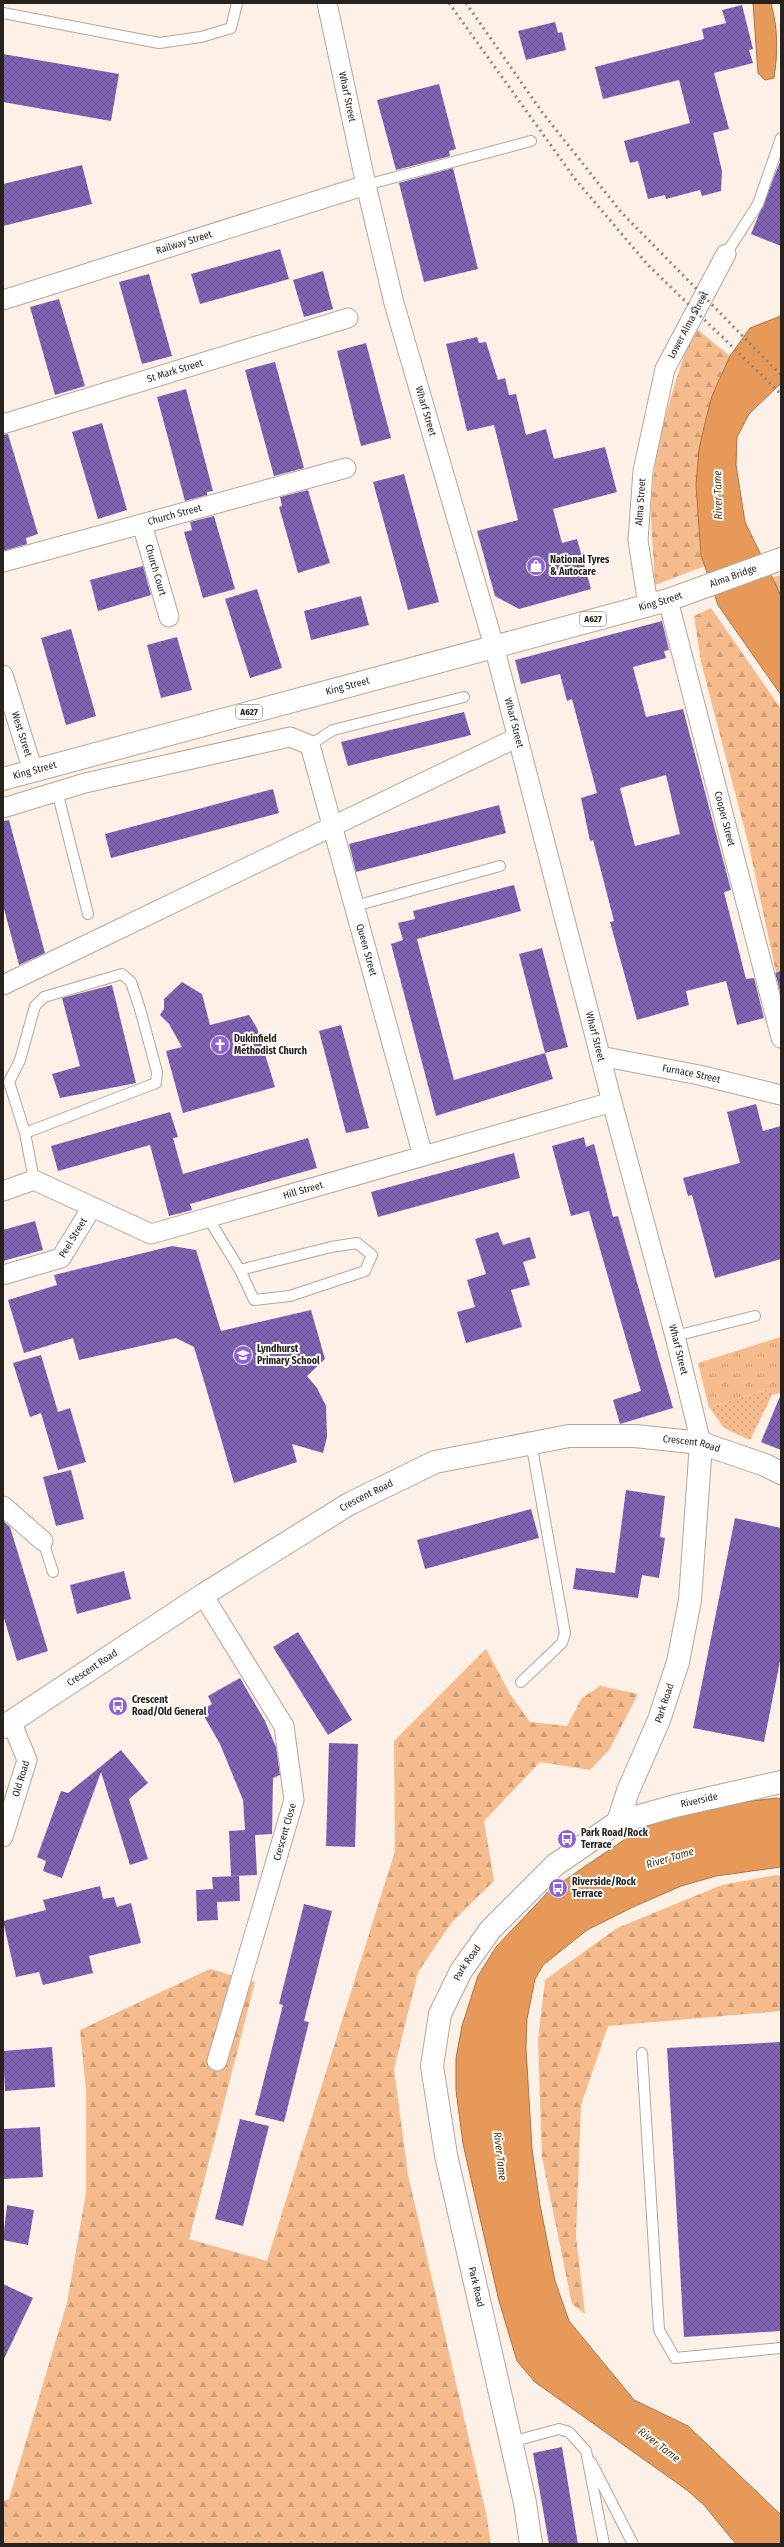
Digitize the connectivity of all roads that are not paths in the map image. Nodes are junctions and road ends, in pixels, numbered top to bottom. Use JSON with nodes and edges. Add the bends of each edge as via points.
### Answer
{"nodes":[{"id":1,"x":236,"y":3,"type":"edge"},
{"id":2,"x":327,"y":3,"type":"edge"},
{"id":3,"x":3,"y":13,"type":"edge"},
{"id":4,"x":781,"y":138,"type":"edge"},
{"id":5,"x":531,"y":141,"type":"dead end"},
{"id":6,"x":366,"y":185,"type":"junction"},
{"id":7,"x":726,"y":254,"type":"joint"},
{"id":8,"x":3,"y":300,"type":"edge"},
{"id":9,"x":348,"y":318,"type":"dead end"},
{"id":10,"x":658,"y":400,"type":"joint"},
{"id":11,"x":3,"y":424,"type":"edge"},
{"id":12,"x":346,"y":468,"type":"dead end"},
{"id":13,"x":142,"y":524,"type":"junction"},
{"id":14,"x":778,"y":560,"type":"edge"},
{"id":15,"x":3,"y":562,"type":"edge"},
{"id":16,"x":692,"y":593,"type":"joint"},
{"id":17,"x":658,"y":603,"type":"junction"},
{"id":18,"x":169,"y":617,"type":"dead end"},
{"id":19,"x":494,"y":646,"type":"junction"},
{"id":20,"x":3,"y":675,"type":"edge"},
{"id":21,"x":464,"y":697,"type":"dead end"},
{"id":22,"x":518,"y":737,"type":"junction"},
{"id":23,"x":310,"y":745,"type":"junction"},
{"id":24,"x":32,"y":770,"type":"junction"},
{"id":25,"x":3,"y":778,"type":"edge"},
{"id":26,"x":57,"y":792,"type":"junction"},
{"id":27,"x":3,"y":808,"type":"edge"},
{"id":28,"x":333,"y":826,"type":"junction"},
{"id":29,"x":500,"y":866,"type":"dead end"},
{"id":30,"x":355,"y":906,"type":"junction"},
{"id":31,"x":88,"y":914,"type":"dead end"},
{"id":32,"x":3,"y":985,"type":"edge"},
{"id":33,"x":781,"y":1038,"type":"edge"},
{"id":34,"x":600,"y":1056,"type":"junction"},
{"id":35,"x":6,"y":1083,"type":"edge"},
{"id":36,"x":781,"y":1095,"type":"edge"},
{"id":37,"x":612,"y":1102,"type":"junction"},
{"id":38,"x":25,"y":1133,"type":"junction"},
{"id":39,"x":423,"y":1156,"type":"junction"},
{"id":40,"x":34,"y":1180,"type":"junction"},
{"id":41,"x":3,"y":1191,"type":"edge"},
{"id":42,"x":92,"y":1207,"type":"junction"},
{"id":43,"x":208,"y":1218,"type":"junction"},
{"id":44,"x":240,"y":1270,"type":"junction"},
{"id":45,"x":3,"y":1275,"type":"edge"},
{"id":46,"x":755,"y":1316,"type":"dead end"},
{"id":47,"x":675,"y":1336,"type":"junction"},
{"id":48,"x":531,"y":1442,"type":"junction"},
{"id":49,"x":701,"y":1443,"type":"junction"},
{"id":50,"x":781,"y":1473,"type":"edge"},
{"id":51,"x":3,"y":1506,"type":"edge"},
{"id":52,"x":43,"y":1541,"type":"joint"},
{"id":53,"x":53,"y":1572,"type":"dead end"},
{"id":54,"x":203,"y":1595,"type":"junction"},
{"id":55,"x":521,"y":1682,"type":"dead end"},
{"id":56,"x":7,"y":1724,"type":"edge"},
{"id":57,"x":781,"y":1782,"type":"edge"},
{"id":58,"x":618,"y":1822,"type":"junction"},
{"id":59,"x":3,"y":1837,"type":"edge"},
{"id":60,"x":642,"y":2053,"type":"dead end"},
{"id":61,"x":217,"y":2062,"type":"dead end"},
{"id":62,"x":781,"y":2348,"type":"edge"},
{"id":63,"x":512,"y":2442,"type":"junction"},
{"id":64,"x":586,"y":2451,"type":"junction"},
{"id":65,"x":531,"y":2544,"type":"edge"},
{"id":66,"x":604,"y":2544,"type":"edge"},
{"id":67,"x":633,"y":2544,"type":"edge"}],
"edges":[{"from":1,"to":3,"type":"lane","via":[[231,28],[201,38],[159,43]]},
{"from":2,"to":6,"type":"street","name":"Wharf Street"},
{"from":4,"to":7,"type":"lane","via":[[758,204]]},
{"from":5,"to":6,"type":"lane"},
{"from":6,"to":8,"type":"street","name":"Railway Street"},
{"from":6,"to":19,"type":"street","name":"Wharf Street","via":[[394,303]]},
{"from":7,"to":10,"type":"street","name":"Lower Alma Street","via":[[665,369]]},
{"from":9,"to":11,"type":"street","name":"St Mark Street"},
{"from":10,"to":17,"type":"street","name":"Alma Street","via":[[643,471],[638,540]]},
{"from":12,"to":13,"type":"street","name":"Church Street"},
{"from":13,"to":15,"type":"street","name":"Church Street"},
{"from":13,"to":18,"type":"street","name":"Church Court"},
{"from":14,"to":16,"type":"main road","name":"Alma Bridge","number":"A627"},
{"from":16,"to":17,"type":"main road","name":"King Street","number":"A627"},
{"from":17,"to":19,"type":"main road","name":"King Street","number":"A627"},
{"from":17,"to":33,"type":"street","name":"Cooper Street"},
{"from":19,"to":22,"type":"street","name":"Wharf Street"},
{"from":19,"to":24,"type":"main road","name":"King Street","number":"A627"},
{"from":20,"to":24,"type":"street","name":"West Street"},
{"from":21,"to":23,"type":"lane","via":[[334,730]]},
{"from":22,"to":28,"type":"street"},
{"from":22,"to":34,"type":"street","name":"Wharf Street"},
{"from":23,"to":26,"type":"street","via":[[290,737],[85,783]]},
{"from":23,"to":28,"type":"street","name":"Queen Street"},
{"from":24,"to":25,"type":"main road","name":"King Street","number":"A627"},
{"from":26,"to":27,"type":"street"},
{"from":26,"to":31,"type":"lane"},
{"from":28,"to":30,"type":"street","name":"Queen Street"},
{"from":28,"to":32,"type":"street"},
{"from":29,"to":30,"type":"lane"},
{"from":30,"to":39,"type":"street","name":"Queen Street"},
{"from":34,"to":36,"type":"street","name":"Furnace Street","via":[[699,1075]]},
{"from":34,"to":37,"type":"street","name":"Wharf Street"},
{"from":35,"to":38,"type":"lane"},
{"from":35,"to":38,"type":"lane","via":[[20,1060],[35,1006],[44,997],[122,974],[131,982],[157,1072],[156,1083]]},
{"from":37,"to":39,"type":"street","name":"Hill Street"},
{"from":37,"to":47,"type":"street","name":"Wharf Street"},
{"from":38,"to":40,"type":"lane"},
{"from":39,"to":43,"type":"street","name":"Hill Street"},
{"from":40,"to":41,"type":"street"},
{"from":40,"to":42,"type":"street","name":"Hill Street"},
{"from":42,"to":43,"type":"street","name":"Hill Street","via":[[151,1234]]},
{"from":42,"to":45,"type":"street","name":"Peel Street","via":[[62,1258]]},
{"from":43,"to":44,"type":"lane"},
{"from":44,"to":44,"type":"lane","via":[[357,1243],[372,1254],[365,1271],[290,1296],[254,1300]]},
{"from":46,"to":47,"type":"lane"},
{"from":47,"to":49,"type":"street","name":"Wharf Street"},
{"from":48,"to":49,"type":"main road","name":"Crescent Road","via":[[569,1436],[635,1436]]},
{"from":48,"to":54,"type":"main road","name":"Crescent Road","via":[[435,1462],[391,1482],[349,1504]]},
{"from":48,"to":55,"type":"lane","via":[[565,1633],[562,1642]]},
{"from":49,"to":50,"type":"main road","name":"Crescent Road"},
{"from":49,"to":58,"type":"main road","name":"Park Road","via":[[690,1600],[678,1662],[659,1720],[628,1791]]},
{"from":51,"to":52,"type":"street"},
{"from":52,"to":53,"type":"lane"},
{"from":54,"to":56,"type":"main road","name":"Crescent Road"},
{"from":54,"to":61,"type":"street","name":"Crescent Close","via":[[284,1726],[294,1800]]},
{"from":56,"to":59,"type":"street","name":"Old Road","via":[[27,1760]]},
{"from":57,"to":58,"type":"main road","name":"Riverside"},
{"from":58,"to":63,"type":"main road","name":"Park Road","via":[[555,1865],[490,1930],[461,1971],[440,2014],[432,2066],[446,2155]]},
{"from":60,"to":62,"type":"lane","via":[[660,2330],[675,2358]]},
{"from":63,"to":64,"type":"lane","via":[[559,2429],[569,2432]]},
{"from":63,"to":65,"type":"main road","name":"Park Road"},
{"from":64,"to":66,"type":"lane"},
{"from":64,"to":67,"type":"lane"}]}
